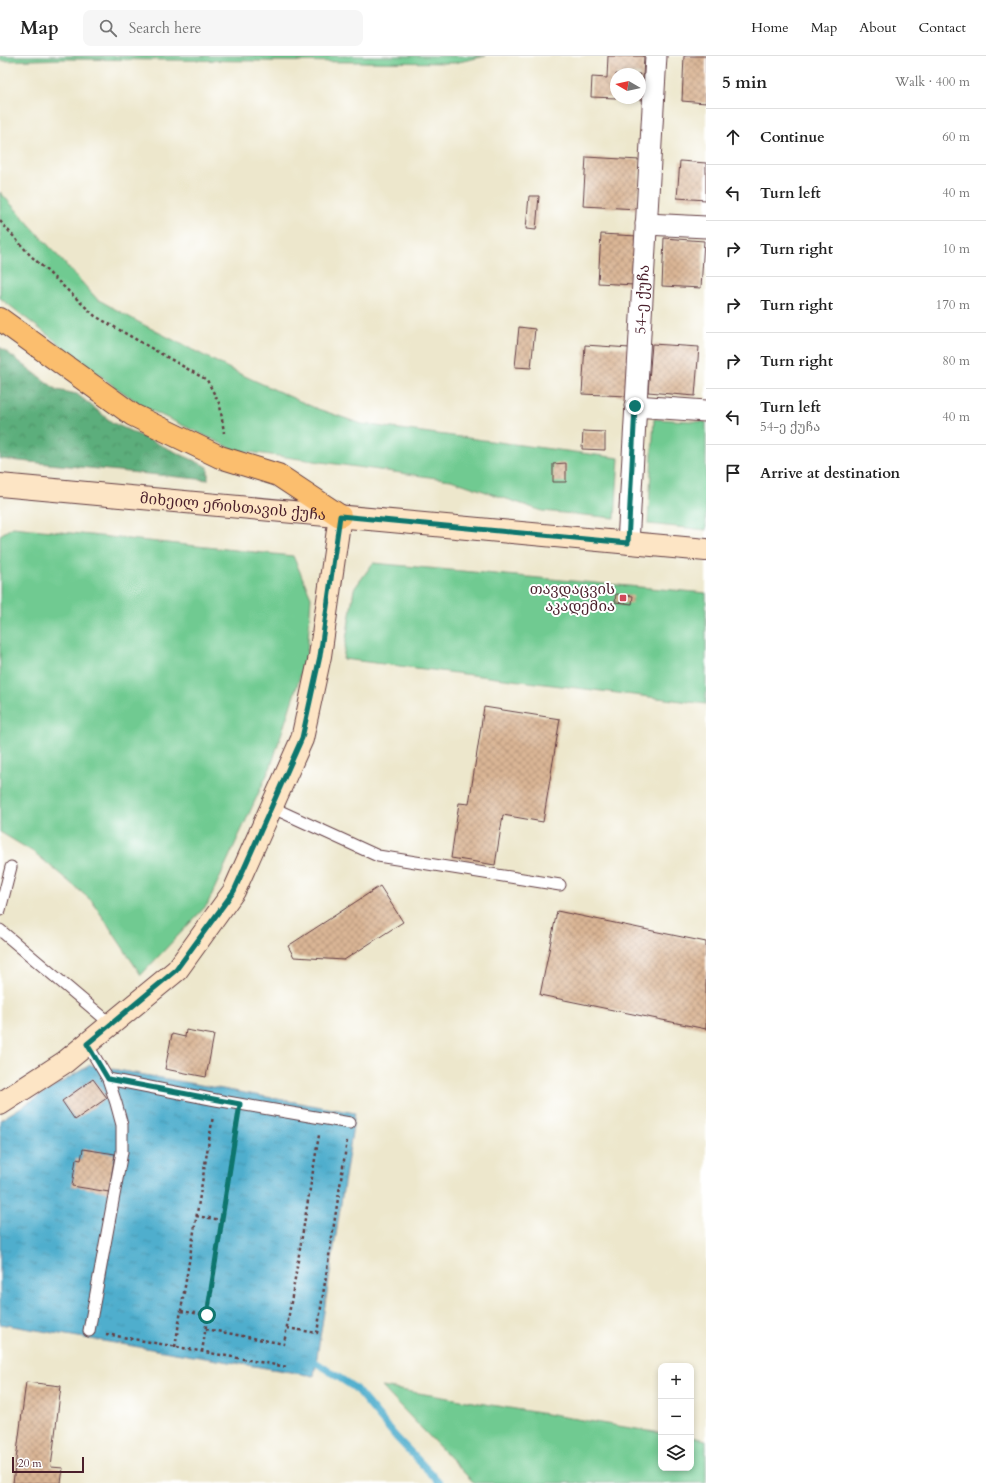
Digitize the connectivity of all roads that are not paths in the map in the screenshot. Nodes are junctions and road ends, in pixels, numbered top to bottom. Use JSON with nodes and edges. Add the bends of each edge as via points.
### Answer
{"nodes":[{"id":1,"x":656,"y":56,"type":"edge"},
{"id":2,"x":646,"y":224,"type":"junction"},
{"id":3,"x":706,"y":227,"type":"edge"},
{"id":4,"x":0,"y":319,"type":"edge"},
{"id":5,"x":635,"y":406,"type":"junction"},
{"id":6,"x":706,"y":411,"type":"edge"},
{"id":7,"x":0,"y":485,"type":"edge"},
{"id":8,"x":340,"y":516,"type":"junction"},
{"id":9,"x":628,"y":543,"type":"junction"},
{"id":10,"x":706,"y":550,"type":"edge"},
{"id":11,"x":271,"y":807,"type":"junction"},
{"id":12,"x":11,"y":867,"type":"dead end"},
{"id":13,"x":560,"y":885,"type":"dead end"},
{"id":14,"x":0,"y":910,"type":"edge"},
{"id":15,"x":0,"y":930,"type":"edge"},
{"id":16,"x":111,"y":1024,"type":"junction"},
{"id":17,"x":87,"y":1044,"type":"junction"},
{"id":18,"x":108,"y":1079,"type":"junction"},
{"id":19,"x":0,"y":1104,"type":"edge"},
{"id":20,"x":350,"y":1123,"type":"road end"},
{"id":21,"x":89,"y":1331,"type":"road end"}],
"edges":[{"from":1,"to":2,"type":"street","name":"54-ე ქუჩა"},
{"from":2,"to":3,"type":"street"},
{"from":2,"to":5,"type":"street","name":"54-ე ქუჩა"},
{"from":4,"to":8,"type":"highway","via":[[133,415],[220,457],[278,475]]},
{"from":5,"to":6,"type":"street"},
{"from":5,"to":9,"type":"street","name":"54-ე ქუჩა"},
{"from":7,"to":8,"type":"main road","name":"მიხეილ ერისთავის ქუჩა"},
{"from":8,"to":9,"type":"main road","name":"მიხეილ ერისთავის ქუჩა"},
{"from":8,"to":11,"type":"main road","via":[[320,656],[302,738]]},
{"from":9,"to":10,"type":"main road","name":"მიხეილ ერისთავის ქუჩა"},
{"from":11,"to":13,"type":"lane","via":[[378,856]]},
{"from":11,"to":16,"type":"main road","via":[[234,891],[181,964]]},
{"from":12,"to":14,"type":"lane"},
{"from":15,"to":16,"type":"lane"},
{"from":16,"to":17,"type":"main road"},
{"from":17,"to":18,"type":"lane"},
{"from":17,"to":19,"type":"main road","via":[[65,1062]]},
{"from":18,"to":20,"type":"lane"},
{"from":18,"to":21,"type":"lane","via":[[122,1126],[122,1152]]}]}
